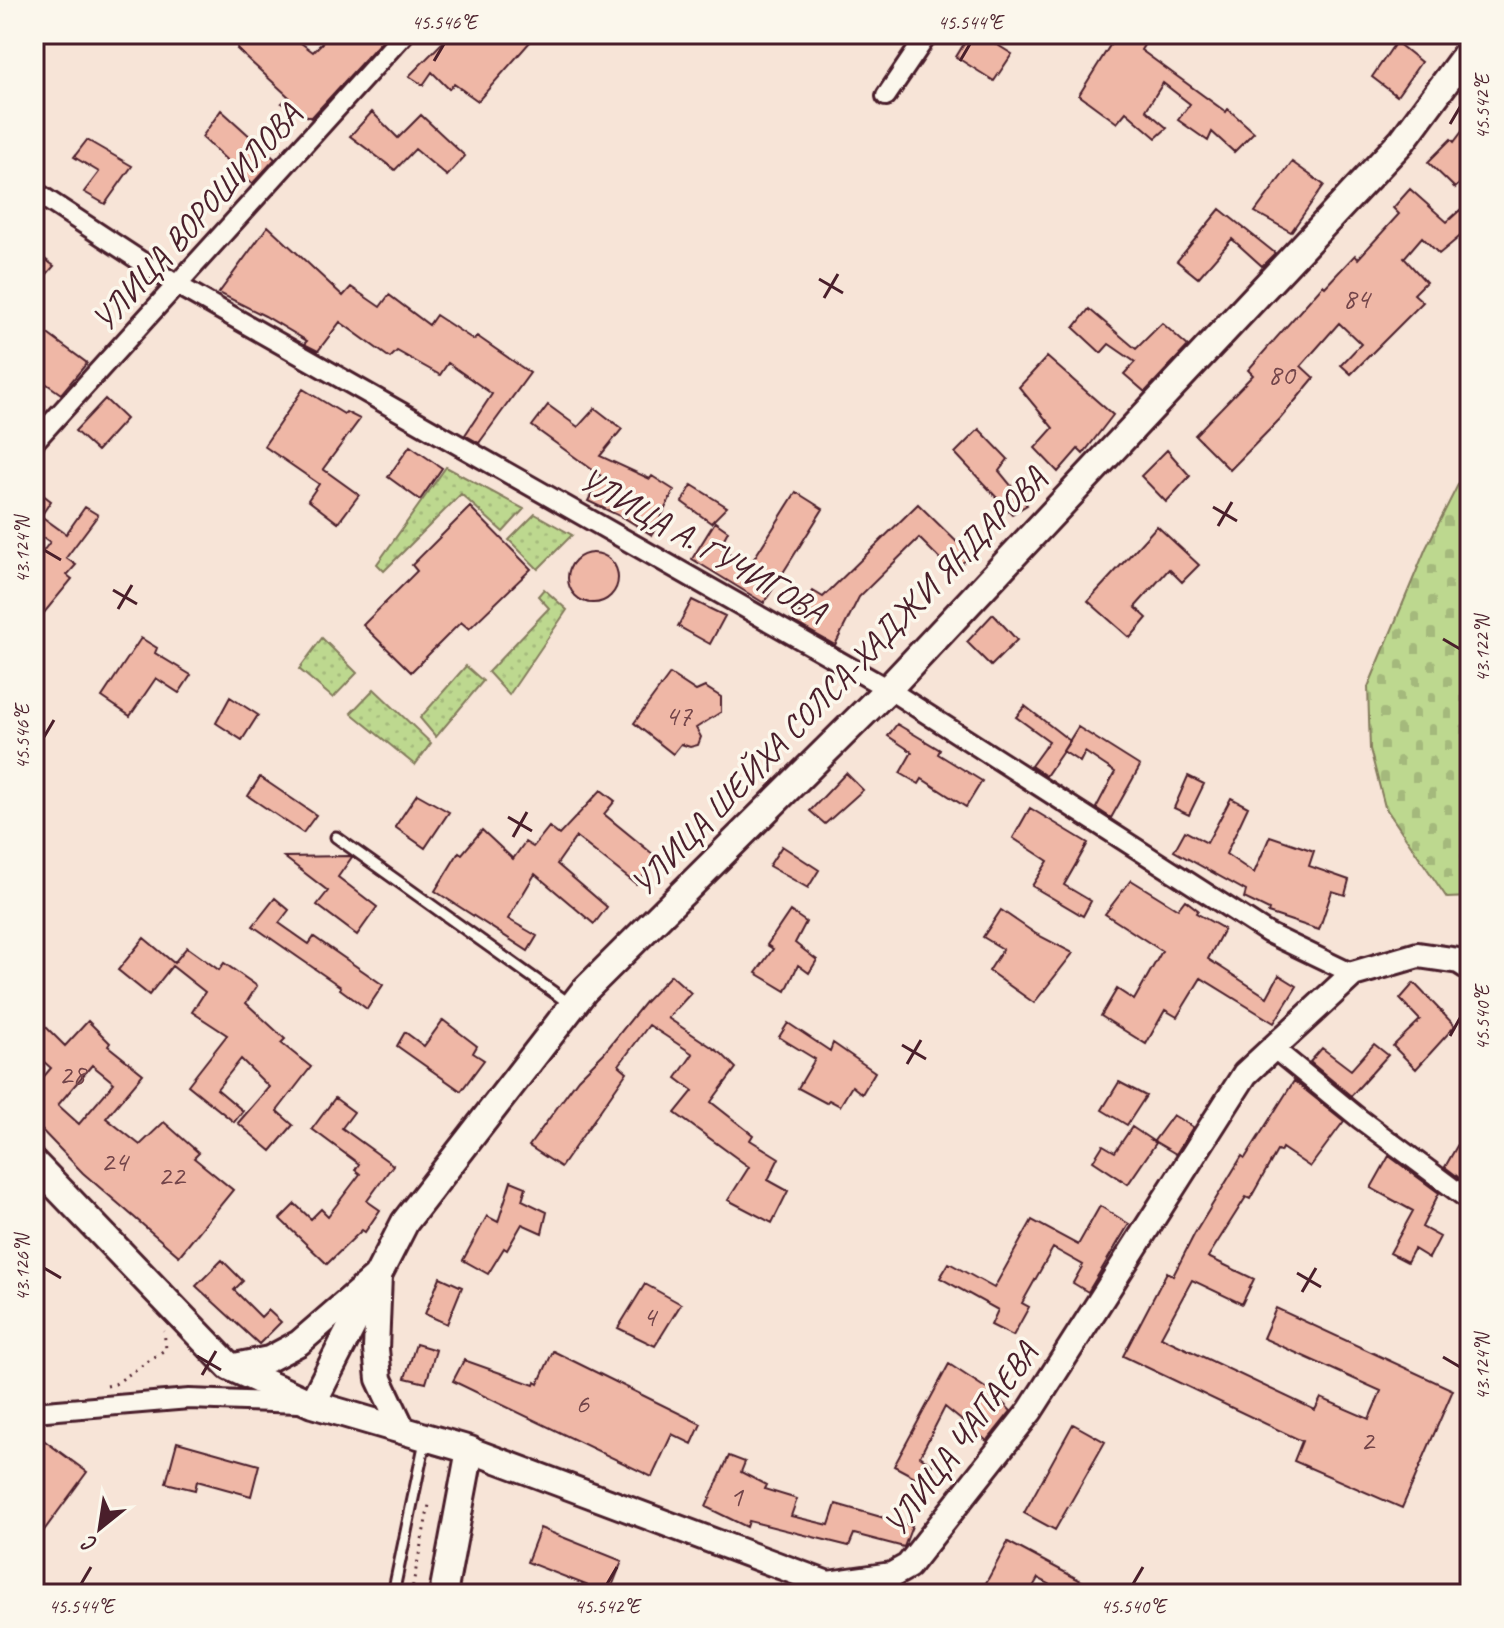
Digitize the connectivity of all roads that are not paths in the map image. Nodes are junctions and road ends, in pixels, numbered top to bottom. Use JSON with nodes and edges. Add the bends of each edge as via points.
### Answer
{"nodes":[{"id":1,"x":404,"y":34,"type":"edge"},
{"id":2,"x":928,"y":34,"type":"edge"},
{"id":3,"x":1470,"y":49,"type":"edge"},
{"id":4,"x":886,"y":96,"type":"dead end"},
{"id":5,"x":34,"y":191,"type":"edge"},
{"id":6,"x":177,"y":285,"type":"junction"},
{"id":7,"x":34,"y":442,"type":"edge"},
{"id":8,"x":888,"y":689,"type":"junction"},
{"id":9,"x":336,"y":837,"type":"dead end"},
{"id":10,"x":1470,"y":968,"type":"edge"},
{"id":11,"x":1353,"y":974,"type":"junction"},
{"id":12,"x":573,"y":1006,"type":"junction"},
{"id":13,"x":1272,"y":1047,"type":"junction"},
{"id":14,"x":34,"y":1163,"type":"edge"},
{"id":15,"x":1470,"y":1201,"type":"edge"},
{"id":16,"x":379,"y":1274,"type":"junction"},
{"id":17,"x":230,"y":1367,"type":"junction"},
{"id":18,"x":312,"y":1404,"type":"junction"},
{"id":19,"x":34,"y":1412,"type":"edge"},
{"id":20,"x":414,"y":1434,"type":"junction"},
{"id":21,"x":470,"y":1450,"type":"junction"},
{"id":22,"x":896,"y":1584,"type":"edge"},
{"id":23,"x":393,"y":1594,"type":"edge"},
{"id":24,"x":443,"y":1594,"type":"edge"}],
"edges":[{"from":1,"to":6,"type":"street","name":"УЛИЦА ВОРОШИЛОВА"},
{"from":2,"to":4,"type":"street"},
{"from":3,"to":8,"type":"main road","name":"УЛИЦА ШЕЙХА СОЛСА-ХАДЖИ ЯНДАРОВА","via":[[1402,141]]},
{"from":5,"to":6,"type":"street","name":"УЛИЦА А. ГУЧИГОВА"},
{"from":6,"to":7,"type":"street","name":"УЛИЦА ВОРОШИЛОВА"},
{"from":6,"to":8,"type":"street","name":"УЛИЦА А. ГУЧИГОВА"},
{"from":8,"to":11,"type":"street","name":"УЛИЦА А. ГУЧИГОВА","via":[[1217,902]]},
{"from":8,"to":12,"type":"main road","name":"УЛИЦА ШЕЙХА СОЛСА-ХАДЖИ ЯНДАРОВА"},
{"from":9,"to":12,"type":"lane"},
{"from":10,"to":11,"type":"street","via":[[1459,961],[1418,955]]},
{"from":11,"to":13,"type":"street","name":"УЛИЦА ЧАПАЕВА"},
{"from":12,"to":16,"type":"main road","name":"УЛИЦА ШЕЙХА СОЛСА-ХАДЖИ ЯНДАРОВА","via":[[405,1222]]},
{"from":13,"to":15,"type":"street"},
{"from":13,"to":22,"type":"street","name":"УЛИЦА ЧАПАЕВА","via":[[1245,1074],[1030,1411]]},
{"from":14,"to":17,"type":"main road"},
{"from":16,"to":17,"type":"street","via":[[299,1343],[269,1359]]},
{"from":16,"to":18,"type":"main road","name":"УЛИЦА ШЕЙХА СОЛСА-ХАДЖИ ЯНДАРОВА"},
{"from":16,"to":20,"type":"street","via":[[379,1379]]},
{"from":17,"to":18,"type":"main road"},
{"from":18,"to":19,"type":"street","via":[[189,1399]]},
{"from":18,"to":20,"type":"main road"},
{"from":20,"to":21,"type":"main road"},
{"from":20,"to":23,"type":"lane"},
{"from":21,"to":22,"type":"street","name":"УЛИЦА ЧАПАЕВА","via":[[828,1584]]},
{"from":21,"to":24,"type":"main road"}]}
